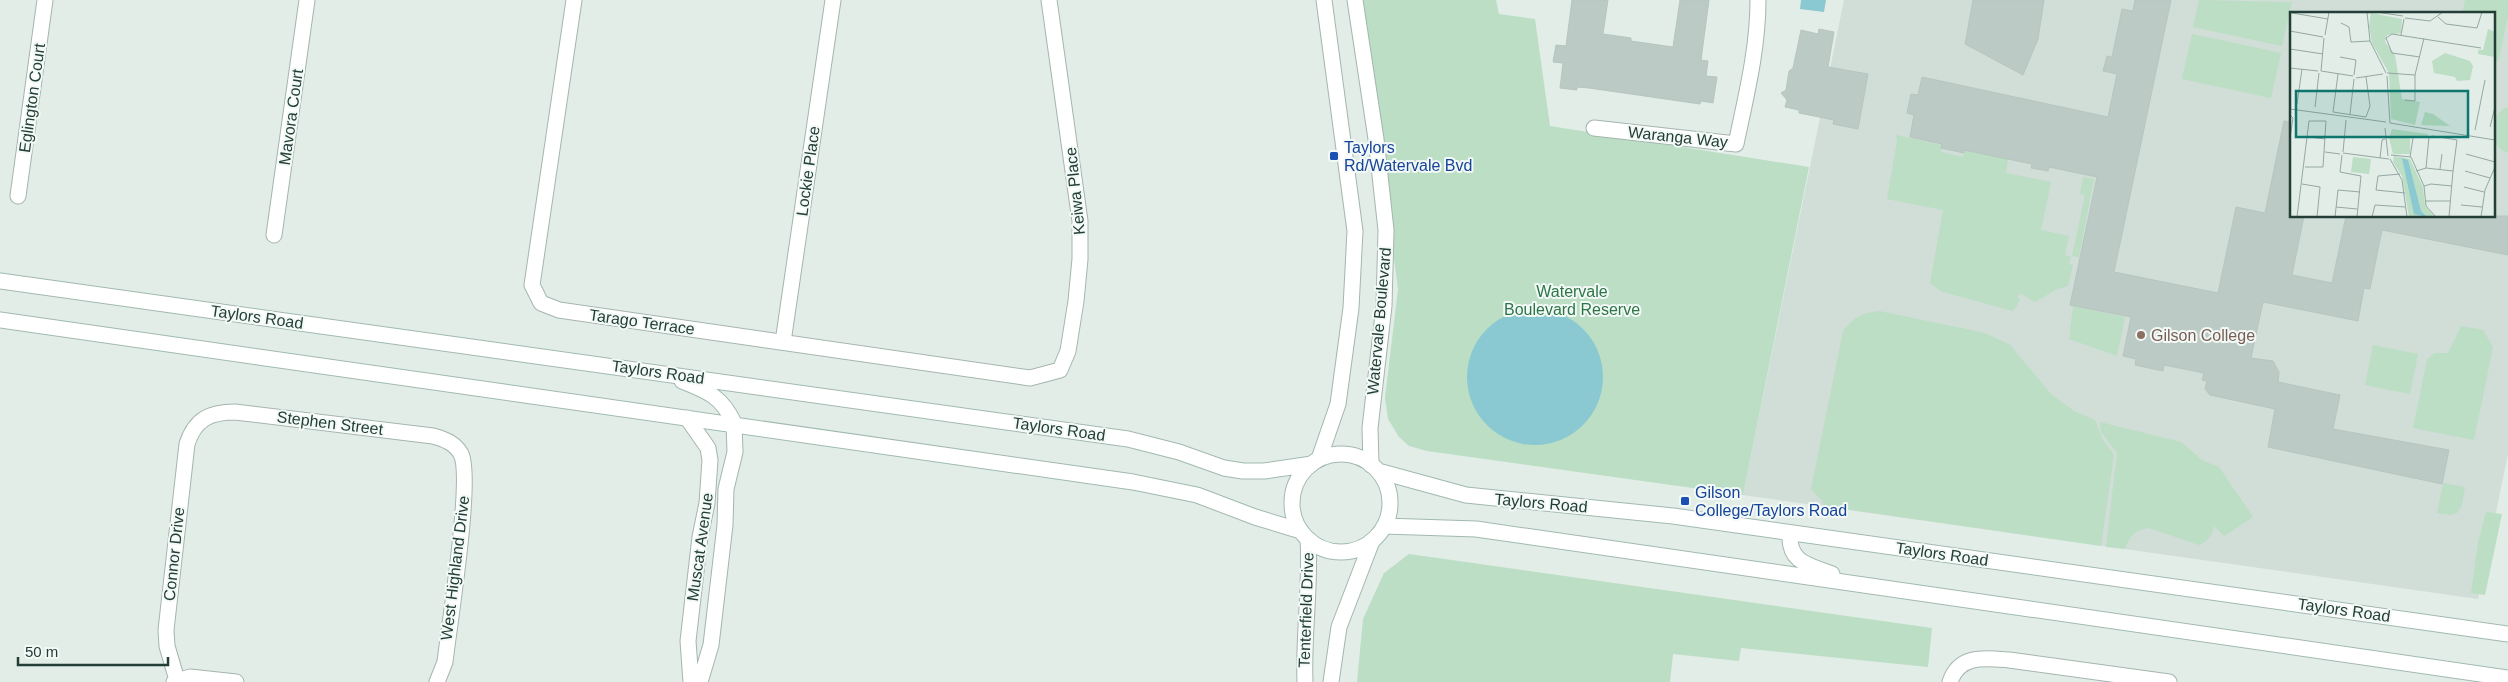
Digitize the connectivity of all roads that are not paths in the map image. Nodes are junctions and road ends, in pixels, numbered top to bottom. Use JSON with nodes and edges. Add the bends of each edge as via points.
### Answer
{"nodes":[{"id":1,"x":46,"y":0,"type":"edge"},
{"id":2,"x":308,"y":0,"type":"edge"},
{"id":3,"x":574,"y":0,"type":"edge"},
{"id":4,"x":833,"y":0,"type":"edge"},
{"id":5,"x":1049,"y":0,"type":"edge"},
{"id":6,"x":1324,"y":0,"type":"edge"},
{"id":7,"x":1355,"y":0,"type":"edge"},
{"id":8,"x":1758,"y":0,"type":"edge"},
{"id":9,"x":1594,"y":128,"type":"dead end"},
{"id":10,"x":18,"y":196,"type":"dead end"},
{"id":11,"x":274,"y":235,"type":"dead end"},
{"id":12,"x":0,"y":282,"type":"edge"},
{"id":13,"x":0,"y":320,"type":"edge"},
{"id":14,"x":783,"y":342,"type":"junction"},
{"id":15,"x":660,"y":372,"type":"junction"},
{"id":16,"x":1049,"y":374,"type":"joint"},
{"id":17,"x":687,"y":418,"type":"junction"},
{"id":18,"x":734,"y":423,"type":"junction"},
{"id":19,"x":196,"y":425,"type":"joint"},
{"id":20,"x":460,"y":454,"type":"joint"},
{"id":21,"x":1315,"y":461,"type":"junction"},
{"id":22,"x":1375,"y":468,"type":"junction"},
{"id":23,"x":1384,"y":526,"type":"junction"},
{"id":24,"x":1790,"y":533,"type":"junction"},
{"id":25,"x":1304,"y":535,"type":"junction"},
{"id":26,"x":1372,"y":541,"type":"junction"},
{"id":27,"x":1854,"y":583,"type":"junction"},
{"id":28,"x":2508,"y":634,"type":"edge"},
{"id":29,"x":2508,"y":678,"type":"edge"},
{"id":30,"x":176,"y":681,"type":"edge"},
{"id":31,"x":236,"y":682,"type":"edge"},
{"id":32,"x":437,"y":682,"type":"edge"},
{"id":33,"x":691,"y":682,"type":"edge"},
{"id":34,"x":700,"y":682,"type":"edge"},
{"id":35,"x":1305,"y":682,"type":"edge"},
{"id":36,"x":1331,"y":682,"type":"edge"},
{"id":37,"x":1950,"y":682,"type":"edge"},
{"id":38,"x":2169,"y":682,"type":"edge"}],
"edges":[{"from":1,"to":10,"type":"main road","name":"Eglington Court"},
{"from":2,"to":11,"type":"main road","name":"Mavora Court"},
{"from":3,"to":14,"type":"main road","name":"Tarago Terrace","via":[[532,285],[541,303],[559,310]]},
{"from":4,"to":14,"type":"main road","name":"Lockie Place"},
{"from":5,"to":16,"type":"main road","name":"Keiwa Place","via":[[1080,221],[1080,259],[1068,351],[1060,370]]},
{"from":6,"to":21,"type":"main road","name":"Watervale Boulevard","via":[[1355,231],[1351,308],[1338,404]]},
{"from":7,"to":22,"type":"main road","name":"Watervale Boulevard","via":[[1386,230],[1384,306],[1370,428]]},
{"from":8,"to":9,"type":"main road","name":"Waranga Way","via":[[1758,28],[1751,76],[1736,144]]},
{"from":12,"to":15,"type":"main road","name":"Taylors Road"},
{"from":13,"to":17,"type":"main road"},
{"from":14,"to":16,"type":"main road","name":"Tarago Terrace","via":[[1030,378]]},
{"from":15,"to":18,"type":"main road","via":[[715,396]]},
{"from":15,"to":21,"type":"main road","name":"Taylors Road","via":[[1128,439],[1243,471],[1264,471]]},
{"from":17,"to":18,"type":"main road"},
{"from":17,"to":33,"type":"main road","name":"Muscat Avenue","via":[[708,448],[710,460],[708,504],[700,537],[688,642]]},
{"from":18,"to":25,"type":"main road","via":[[1170,488]]},
{"from":18,"to":34,"type":"main road","name":"Muscat Avenue","via":[[735,452],[726,490],[711,645]]},
{"from":19,"to":20,"type":"main road","name":"Stephen Street","via":[[214,414],[235,412],[433,436],[446,440]]},
{"from":19,"to":30,"type":"main road","name":"Connor Drive","via":[[187,444],[166,630]]},
{"from":20,"to":32,"type":"main road","name":"West Highland Drive","via":[[464,463],[464,492],[445,662]]},
{"from":21,"to":22,"type":"main road","via":[[1335,454],[1351,455]]},
{"from":21,"to":25,"type":"main road","via":[[1301,474],[1293,495],[1294,517]]},
{"from":22,"to":23,"type":"main road","via":[[1386,484],[1390,498]]},
{"from":22,"to":24,"type":"main road","name":"Taylors Road","via":[[1466,495],[1673,516]]},
{"from":23,"to":26,"type":"main road"},
{"from":23,"to":27,"type":"main road","name":"Taylors Road","via":[[1476,529]]},
{"from":24,"to":27,"type":"main road","via":[[1789,544],[1802,562]]},
{"from":24,"to":28,"type":"main road","name":"Taylors Road"},
{"from":25,"to":26,"type":"main road","via":[[1332,551],[1360,548]]},
{"from":25,"to":35,"type":"main road","name":"Tenterfield Drive","via":[[1309,577],[1304,632]]},
{"from":26,"to":36,"type":"main road","name":"Tenterfield Drive","via":[[1339,627]]},
{"from":27,"to":29,"type":"main road","name":"Taylors Road"},
{"from":30,"to":31,"type":"main road","via":[[190,677]]},
{"from":37,"to":38,"type":"main road","via":[[1960,665],[1984,658]]}]}
